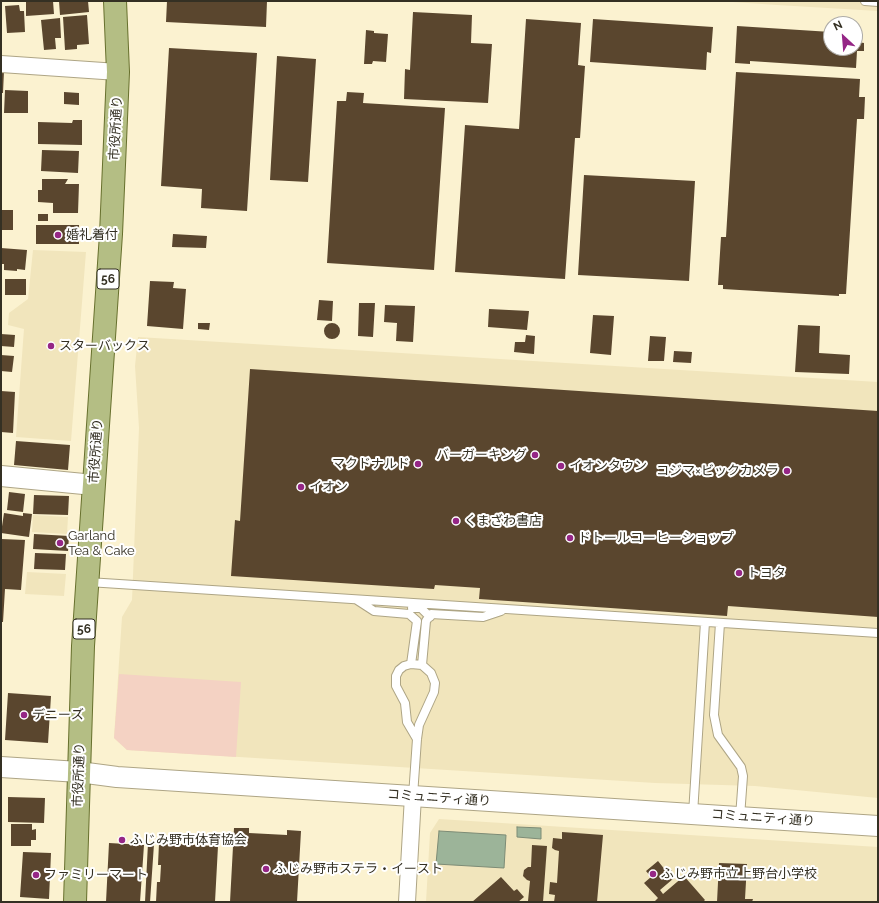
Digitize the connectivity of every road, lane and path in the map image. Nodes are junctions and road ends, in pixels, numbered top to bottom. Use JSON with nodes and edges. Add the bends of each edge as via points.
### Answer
{"nodes":[{"id":1,"x":115,"y":1,"type":"edge"},
{"id":2,"x":865,"y":1,"type":"edge"},
{"id":3,"x":878,"y":2,"type":"edge"},
{"id":4,"x":1,"y":64,"type":"edge"},
{"id":5,"x":118,"y":72,"type":"junction"},
{"id":6,"x":1,"y":476,"type":"edge"},
{"id":7,"x":94,"y":485,"type":"junction"},
{"id":8,"x":87,"y":582,"type":"junction"},
{"id":9,"x":355,"y":599,"type":"junction"},
{"id":10,"x":374,"y":600,"type":"junction"},
{"id":11,"x":505,"y":609,"type":"junction"},
{"id":12,"x":430,"y":617,"type":"junction"},
{"id":13,"x":705,"y":622,"type":"junction"},
{"id":14,"x":720,"y":623,"type":"junction"},
{"id":15,"x":878,"y":633,"type":"edge"},
{"id":16,"x":411,"y":664,"type":"junction"},
{"id":17,"x":422,"y":665,"type":"junction"},
{"id":18,"x":417,"y":739,"type":"junction"},
{"id":19,"x":1,"y":767,"type":"edge"},
{"id":20,"x":79,"y":772,"type":"junction"},
{"id":21,"x":413,"y":796,"type":"junction"},
{"id":22,"x":693,"y":814,"type":"junction"},
{"id":23,"x":740,"y":817,"type":"junction"},
{"id":24,"x":878,"y":826,"type":"edge"},
{"id":25,"x":75,"y":902,"type":"edge"},
{"id":26,"x":407,"y":902,"type":"edge"}],
"edges":[{"from":1,"to":5,"type":"main road","name":"市役所通り","number":"56"},
{"from":2,"to":3,"type":"lane"},
{"from":4,"to":5,"type":"street"},
{"from":5,"to":7,"type":"main road","name":"市役所通り","number":"56"},
{"from":6,"to":7,"type":"street"},
{"from":7,"to":8,"type":"main road","name":"市役所通り","number":"56"},
{"from":8,"to":9,"type":"lane"},
{"from":8,"to":20,"type":"main road","name":"市役所通り","number":"56"},
{"from":9,"to":10,"type":"lane"},
{"from":9,"to":16,"type":"lane","via":[[374,611],[409,614],[417,621]]},
{"from":10,"to":11,"type":"lane"},
{"from":10,"to":12,"type":"lane","via":[[396,608],[421,608]]},
{"from":11,"to":12,"type":"lane","via":[[483,617],[432,614]]},
{"from":11,"to":13,"type":"lane"},
{"from":12,"to":17,"type":"lane","via":[[426,621]]},
{"from":13,"to":14,"type":"lane"},
{"from":13,"to":22,"type":"lane"},
{"from":14,"to":15,"type":"lane"},
{"from":14,"to":23,"type":"lane","via":[[714,715],[718,735],[741,767],[743,776]]},
{"from":16,"to":17,"type":"lane"},
{"from":16,"to":18,"type":"lane","via":[[399,670],[396,686],[404,703],[407,722]]},
{"from":17,"to":18,"type":"lane","via":[[431,673],[435,682],[434,692]]},
{"from":18,"to":21,"type":"lane"},
{"from":19,"to":20,"type":"street","name":"コミュニティ通り"},
{"from":20,"to":21,"type":"street","name":"コミュニティ通り","via":[[117,777]]},
{"from":20,"to":25,"type":"main road","name":"市役所通り","number":"56"},
{"from":21,"to":22,"type":"street","name":"コミュニティ通り"},
{"from":21,"to":26,"type":"street"},
{"from":22,"to":23,"type":"street","name":"コミュニティ通り"},
{"from":23,"to":24,"type":"street","name":"コミュニティ通り"}]}
